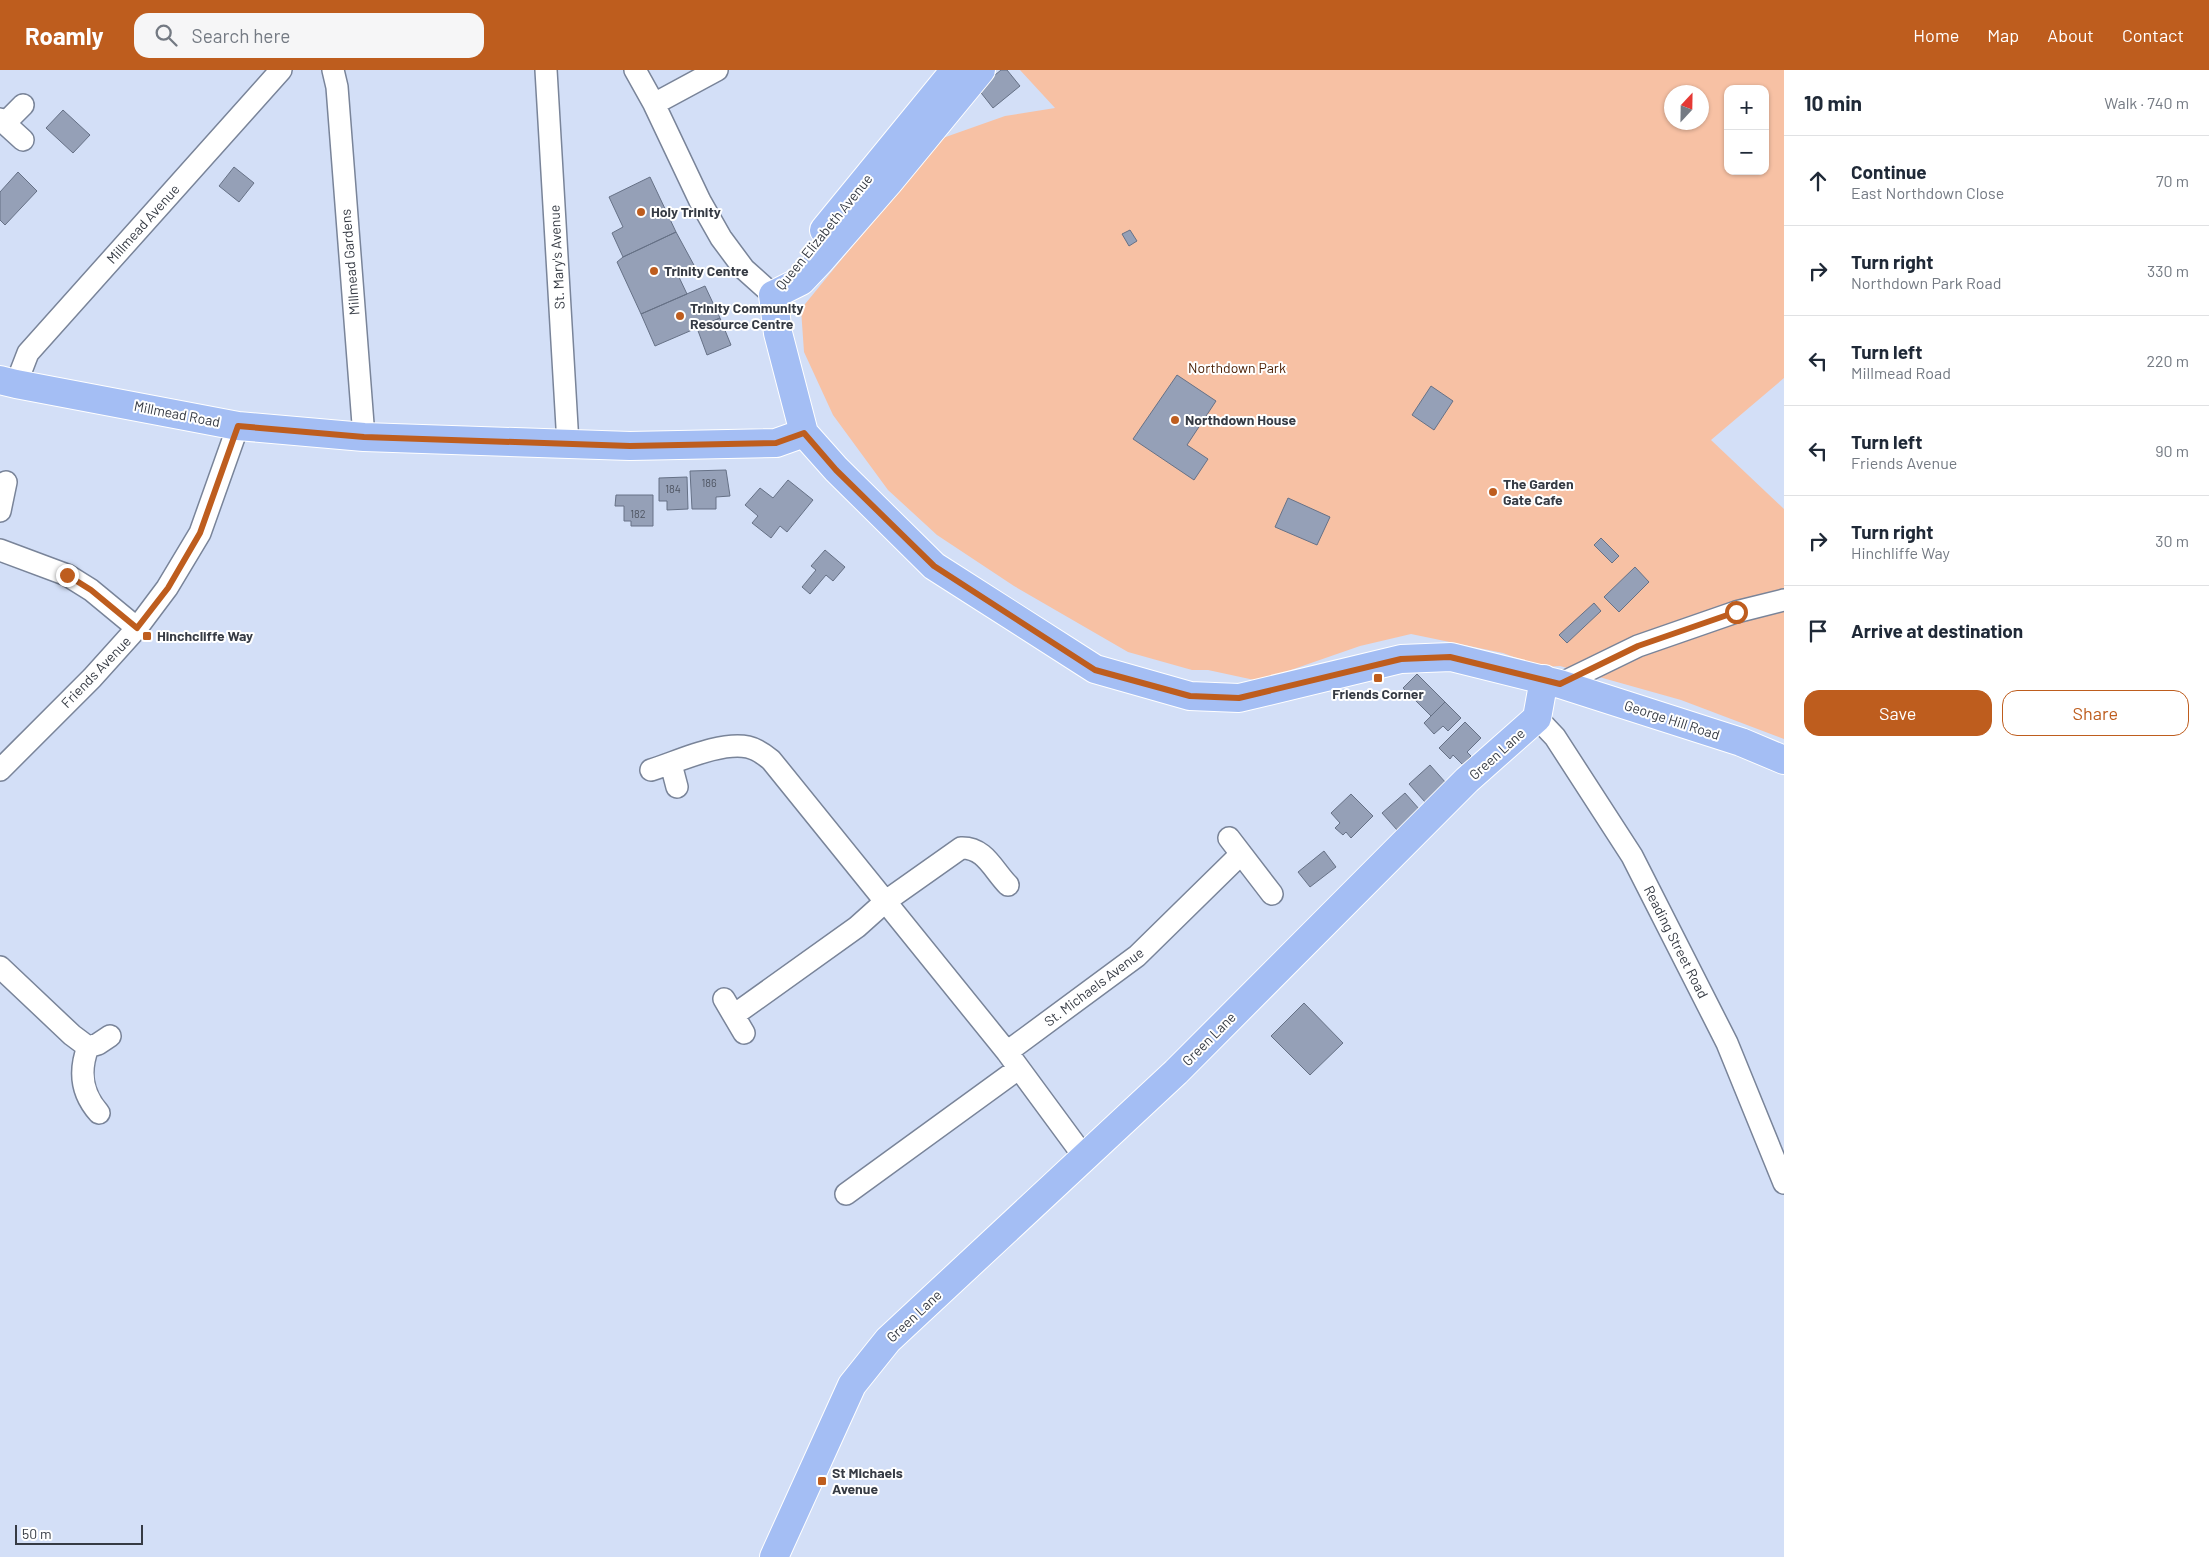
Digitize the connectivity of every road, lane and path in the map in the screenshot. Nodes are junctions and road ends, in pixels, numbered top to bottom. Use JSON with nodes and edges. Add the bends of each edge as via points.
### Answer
{"nodes":[{"id":1,"x":281,"y":70,"type":"edge"},
{"id":2,"x":317,"y":70,"type":"edge"},
{"id":3,"x":546,"y":70,"type":"edge"},
{"id":4,"x":635,"y":70,"type":"edge"},
{"id":5,"x":717,"y":70,"type":"edge"},
{"id":6,"x":955,"y":70,"type":"edge"},
{"id":7,"x":981,"y":70,"type":"edge"},
{"id":8,"x":335,"y":78,"type":"edge"},
{"id":9,"x":654,"y":104,"type":"junction"},
{"id":10,"x":23,"y":105,"type":"dead end"},
{"id":11,"x":2,"y":121,"type":"edge"},
{"id":12,"x":23,"y":140,"type":"dead end"},
{"id":13,"x":773,"y":294,"type":"junction"},
{"id":14,"x":8,"y":382,"type":"edge"},
{"id":15,"x":238,"y":426,"type":"junction"},
{"id":16,"x":804,"y":433,"type":"junction"},
{"id":17,"x":364,"y":437,"type":"junction"},
{"id":18,"x":568,"y":444,"type":"junction"},
{"id":19,"x":6,"y":482,"type":"dead end"},
{"id":20,"x":0,"y":511,"type":"edge"},
{"id":21,"x":0,"y":550,"type":"edge"},
{"id":22,"x":1784,"y":600,"type":"edge"},
{"id":23,"x":137,"y":628,"type":"junction"},
{"id":24,"x":1552,"y":682,"type":"junction"},
{"id":25,"x":1537,"y":718,"type":"junction"},
{"id":26,"x":1784,"y":760,"type":"edge"},
{"id":27,"x":0,"y":770,"type":"edge"},
{"id":28,"x":677,"y":787,"type":"dead end"},
{"id":29,"x":1008,"y":885,"type":"dead end"},
{"id":30,"x":1272,"y":894,"type":"dead end"},
{"id":31,"x":886,"y":901,"type":"junction"},
{"id":32,"x":0,"y":968,"type":"edge"},
{"id":33,"x":734,"y":1016,"type":"dead end"},
{"id":34,"x":110,"y":1036,"type":"dead end"},
{"id":35,"x":88,"y":1046,"type":"junction"},
{"id":36,"x":1012,"y":1060,"type":"junction"},
{"id":37,"x":99,"y":1113,"type":"dead end"},
{"id":38,"x":1085,"y":1158,"type":"junction"},
{"id":39,"x":1784,"y":1182,"type":"edge"},
{"id":40,"x":846,"y":1194,"type":"dead end"},
{"id":41,"x":774,"y":1557,"type":"edge"}],
"edges":[{"from":1,"to":14,"type":"street","name":"Millmead Avenue","via":[[28,353]]},
{"from":2,"to":8,"type":"street","name":"Millmead Gardens"},
{"from":3,"to":18,"type":"street","name":"St. Mary's Avenue"},
{"from":4,"to":9,"type":"street"},
{"from":5,"to":9,"type":"street"},
{"from":6,"to":13,"type":"main road","name":"Queen Elizabeth Avenue"},
{"from":7,"to":13,"type":"main road","name":"Queen Elizabeth Avenue","via":[[820,261],[801,281]]},
{"from":8,"to":17,"type":"street","name":"Millmead Gardens"},
{"from":9,"to":13,"type":"street","via":[[721,238],[744,269]]},
{"from":10,"to":11,"type":"street"},
{"from":11,"to":12,"type":"street"},
{"from":13,"to":16,"type":"main road","via":[[778,333]]},
{"from":14,"to":15,"type":"main road","name":"Millmead Road"},
{"from":15,"to":17,"type":"main road","name":"Millmead Road"},
{"from":15,"to":23,"type":"street","name":"Friends Avenue","via":[[200,533],[168,588]]},
{"from":16,"to":18,"type":"main road","name":"Millmead Road","via":[[776,443]]},
{"from":16,"to":24,"type":"main road","name":"George Hill Road","via":[[836,470],[934,566],[1095,670],[1190,696],[1239,698],[1401,659],[1450,657]]},
{"from":17,"to":18,"type":"main road","name":"Millmead Road"},
{"from":19,"to":20,"type":"street"},
{"from":21,"to":23,"type":"street","via":[[67,575],[91,590]]},
{"from":22,"to":24,"type":"street","via":[[1736,612],[1638,646]]},
{"from":23,"to":27,"type":"street","name":"Friends Avenue"},
{"from":24,"to":25,"type":"main road","name":"Green Lane"},
{"from":24,"to":26,"type":"main road","name":"George Hill Road","via":[[1741,742]]},
{"from":25,"to":38,"type":"main road","name":"Green Lane","via":[[1467,780],[1176,1072]]},
{"from":25,"to":39,"type":"street","name":"Reading Street Road","via":[[1555,737],[1632,856],[1728,1043]]},
{"from":28,"to":31,"type":"street","via":[[661,767],[719,748],[748,747],[762,752],[772,760]]},
{"from":29,"to":31,"type":"street","via":[[982,853],[972,848],[961,848]]},
{"from":30,"to":36,"type":"street","name":"St. Michaels Avenue","via":[[1235,846],[1137,956]]},
{"from":31,"to":33,"type":"street","via":[[857,927]]},
{"from":31,"to":36,"type":"street"},
{"from":32,"to":35,"type":"street"},
{"from":34,"to":35,"type":"street"},
{"from":35,"to":37,"type":"street","via":[[82,1063],[82,1079],[86,1095]]},
{"from":36,"to":38,"type":"street"},
{"from":36,"to":40,"type":"street","name":"St. Michaels Avenue"},
{"from":38,"to":41,"type":"main road","name":"Green Lane","via":[[888,1340],[852,1385]]}]}
